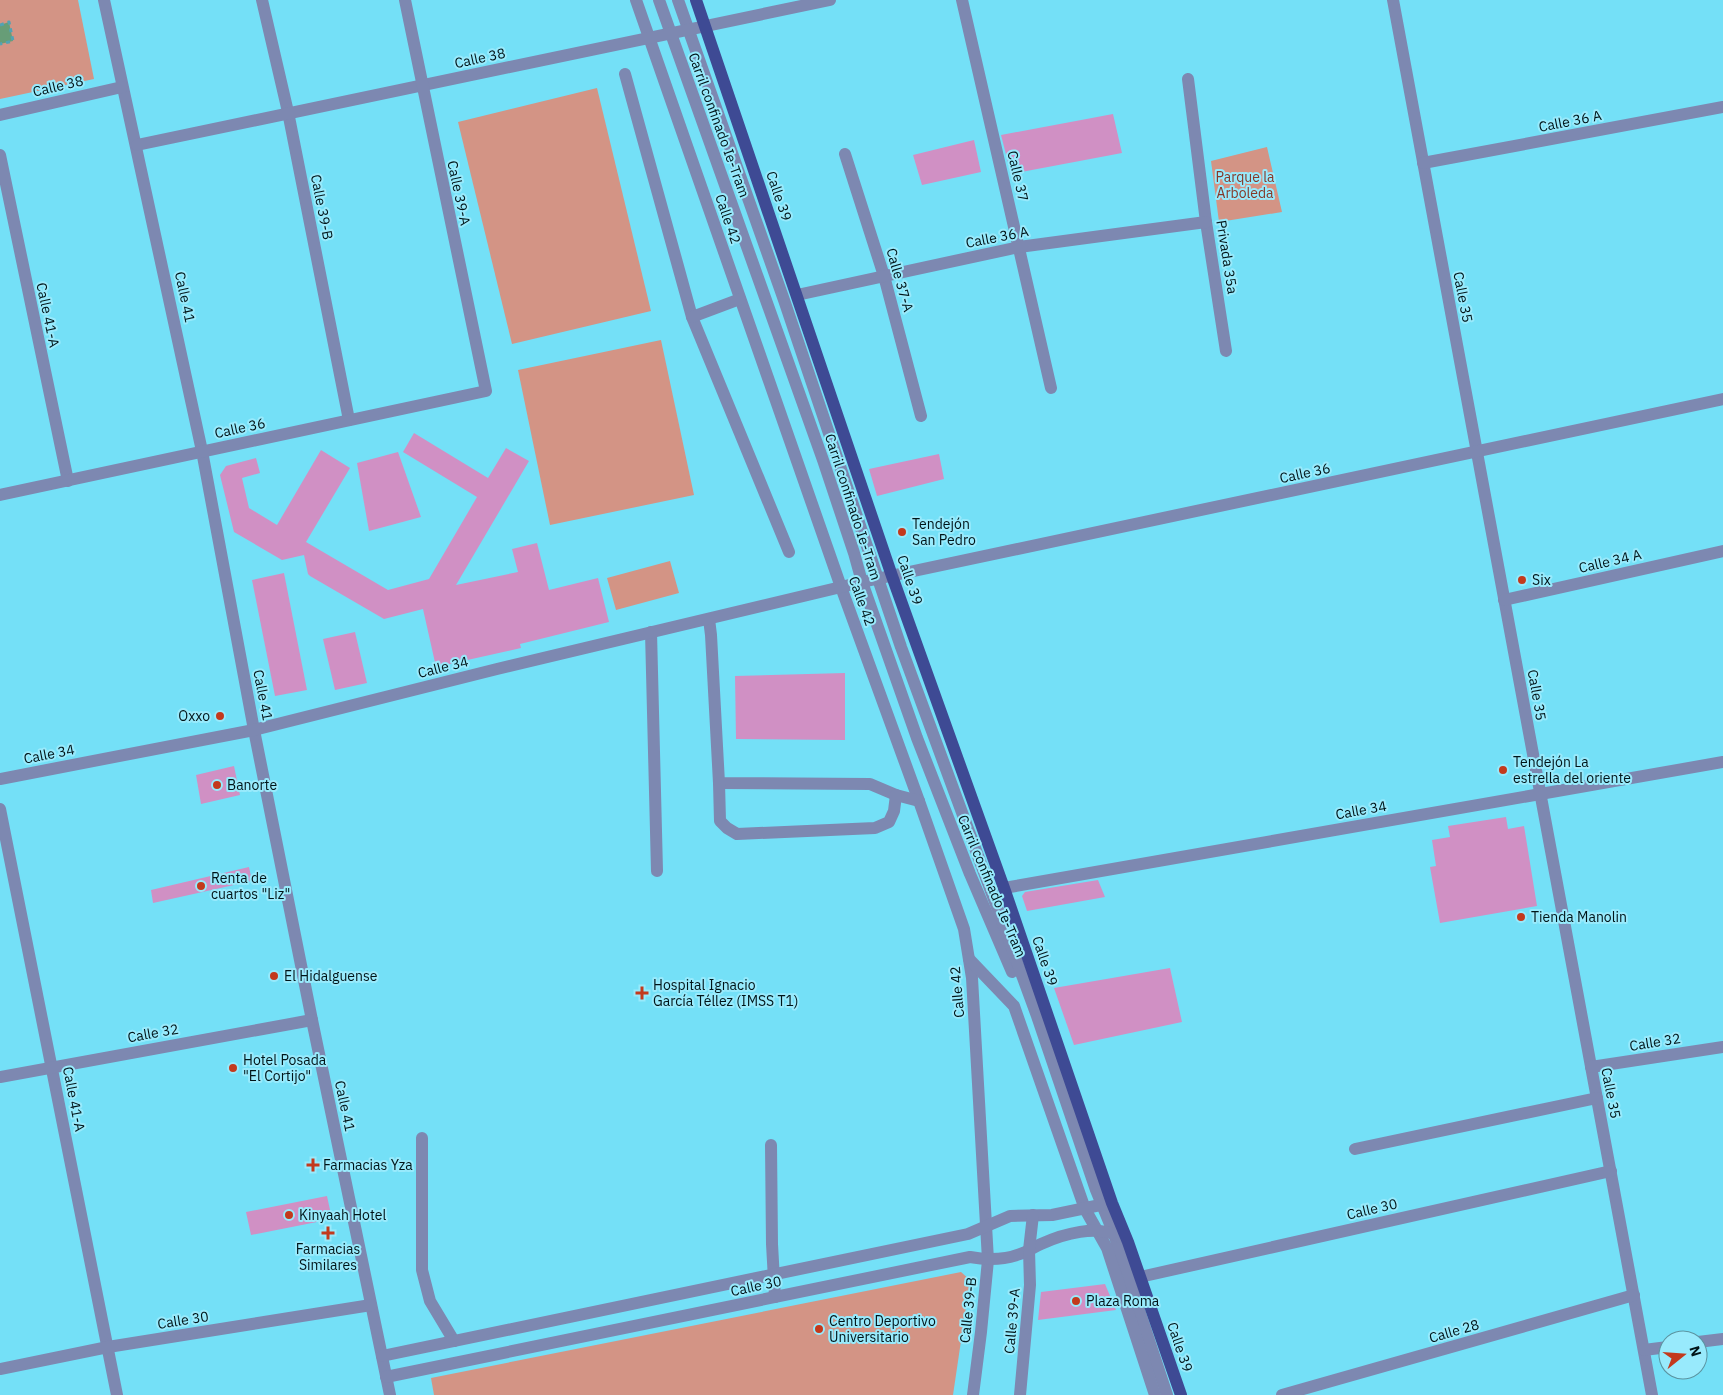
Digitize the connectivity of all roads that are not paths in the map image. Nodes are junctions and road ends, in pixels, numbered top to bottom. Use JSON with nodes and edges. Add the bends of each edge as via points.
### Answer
{"nodes":[{"id":1,"x":104,"y":0,"type":"edge"},
{"id":2,"x":262,"y":0,"type":"edge"},
{"id":3,"x":404,"y":0,"type":"edge"},
{"id":4,"x":636,"y":0,"type":"edge"},
{"id":5,"x":659,"y":0,"type":"edge"},
{"id":6,"x":678,"y":0,"type":"edge"},
{"id":7,"x":696,"y":0,"type":"edge"},
{"id":8,"x":830,"y":0,"type":"edge"},
{"id":9,"x":962,"y":0,"type":"edge"},
{"id":10,"x":1393,"y":0,"type":"edge"},
{"id":11,"x":705,"y":25,"type":"junction"},
{"id":12,"x":688,"y":28,"type":"junction"},
{"id":13,"x":670,"y":32,"type":"junction"},
{"id":14,"x":649,"y":37,"type":"junction"},
{"id":15,"x":625,"y":74,"type":"dead end"},
{"id":16,"x":1188,"y":79,"type":"dead end"},
{"id":17,"x":421,"y":86,"type":"junction"},
{"id":18,"x":122,"y":87,"type":"junction"},
{"id":19,"x":1723,"y":107,"type":"edge"},
{"id":20,"x":288,"y":112,"type":"junction"},
{"id":21,"x":0,"y":115,"type":"edge"},
{"id":22,"x":137,"y":145,"type":"junction"},
{"id":23,"x":845,"y":154,"type":"dead end"},
{"id":24,"x":0,"y":156,"type":"edge"},
{"id":25,"x":1423,"y":163,"type":"junction"},
{"id":26,"x":1206,"y":222,"type":"junction"},
{"id":27,"x":1019,"y":247,"type":"junction"},
{"id":28,"x":884,"y":276,"type":"junction"},
{"id":29,"x":797,"y":294,"type":"junction"},
{"id":30,"x":740,"y":299,"type":"junction"},
{"id":31,"x":692,"y":317,"type":"junction"},
{"id":32,"x":1226,"y":351,"type":"dead end"},
{"id":33,"x":1051,"y":388,"type":"dead end"},
{"id":34,"x":486,"y":391,"type":"joint"},
{"id":35,"x":1723,"y":399,"type":"edge"},
{"id":36,"x":921,"y":416,"type":"dead end"},
{"id":37,"x":349,"y":420,"type":"junction"},
{"id":38,"x":202,"y":451,"type":"junction"},
{"id":39,"x":1477,"y":452,"type":"junction"},
{"id":40,"x":68,"y":481,"type":"junction"},
{"id":41,"x":0,"y":495,"type":"edge"},
{"id":42,"x":1723,"y":551,"type":"edge"},
{"id":43,"x":789,"y":552,"type":"dead end"},
{"id":44,"x":892,"y":576,"type":"junction"},
{"id":45,"x":878,"y":579,"type":"junction"},
{"id":46,"x":862,"y":582,"type":"junction"},
{"id":47,"x":841,"y":588,"type":"junction"},
{"id":48,"x":1504,"y":600,"type":"junction"},
{"id":49,"x":708,"y":619,"type":"junction"},
{"id":50,"x":651,"y":632,"type":"junction"},
{"id":51,"x":254,"y":730,"type":"junction"},
{"id":52,"x":1723,"y":762,"type":"edge"},
{"id":53,"x":0,"y":779,"type":"edge"},
{"id":54,"x":719,"y":783,"type":"junction"},
{"id":55,"x":1540,"y":794,"type":"junction"},
{"id":56,"x":896,"y":795,"type":"junction"},
{"id":57,"x":919,"y":800,"type":"junction"},
{"id":58,"x":0,"y":809,"type":"edge"},
{"id":59,"x":656,"y":871,"type":"dead end"},
{"id":60,"x":1004,"y":888,"type":"junction"},
{"id":61,"x":969,"y":959,"type":"junction"},
{"id":62,"x":1036,"y":1016,"type":"junction"},
{"id":63,"x":312,"y":1020,"type":"junction"},
{"id":64,"x":1723,"y":1047,"type":"edge"},
{"id":65,"x":52,"y":1066,"type":"junction"},
{"id":66,"x":1591,"y":1067,"type":"junction"},
{"id":67,"x":0,"y":1077,"type":"edge"},
{"id":68,"x":1597,"y":1098,"type":"junction"},
{"id":69,"x":422,"y":1138,"type":"dead end"},
{"id":70,"x":771,"y":1145,"type":"dead end"},
{"id":71,"x":1355,"y":1149,"type":"dead end"},
{"id":72,"x":1100,"y":1167,"type":"junction"},
{"id":73,"x":1611,"y":1171,"type":"junction"},
{"id":74,"x":1096,"y":1190,"type":"junction"},
{"id":75,"x":1107,"y":1204,"type":"junction"},
{"id":76,"x":1085,"y":1209,"type":"junction"},
{"id":77,"x":1033,"y":1215,"type":"junction"},
{"id":78,"x":986,"y":1227,"type":"junction"},
{"id":79,"x":1098,"y":1230,"type":"junction"},
{"id":80,"x":1114,"y":1234,"type":"junction"},
{"id":81,"x":1128,"y":1242,"type":"junction"},
{"id":82,"x":1029,"y":1250,"type":"junction"},
{"id":83,"x":988,"y":1260,"type":"junction"},
{"id":84,"x":774,"y":1275,"type":"junction"},
{"id":85,"x":1140,"y":1277,"type":"junction"},
{"id":86,"x":1634,"y":1295,"type":"junction"},
{"id":87,"x":775,"y":1297,"type":"junction"},
{"id":88,"x":370,"y":1305,"type":"junction"},
{"id":89,"x":1723,"y":1339,"type":"edge"},
{"id":90,"x":454,"y":1341,"type":"junction"},
{"id":91,"x":1708,"y":1341,"type":"edge"},
{"id":92,"x":108,"y":1347,"type":"junction"},
{"id":93,"x":1658,"y":1348,"type":"edge"},
{"id":94,"x":1644,"y":1350,"type":"junction"},
{"id":95,"x":382,"y":1356,"type":"junction"},
{"id":96,"x":0,"y":1369,"type":"edge"},
{"id":97,"x":386,"y":1377,"type":"junction"},
{"id":98,"x":117,"y":1395,"type":"edge"},
{"id":99,"x":390,"y":1395,"type":"edge"},
{"id":100,"x":973,"y":1395,"type":"edge"},
{"id":101,"x":1020,"y":1395,"type":"edge"},
{"id":102,"x":1155,"y":1395,"type":"edge"},
{"id":103,"x":1167,"y":1395,"type":"edge"},
{"id":104,"x":1182,"y":1395,"type":"edge"},
{"id":105,"x":1282,"y":1395,"type":"edge"},
{"id":106,"x":1652,"y":1395,"type":"edge"}],
"edges":[{"from":1,"to":18,"type":"street","name":"Calle 41"},
{"from":2,"to":20,"type":"street","name":"Calle 39-B"},
{"from":3,"to":17,"type":"street","name":"Calle 39-A"},
{"from":4,"to":14,"type":"street","name":"Calle 42"},
{"from":5,"to":13,"type":"street","name":"Carril confinado Ie-Tram"},
{"from":6,"to":12,"type":"street","name":"Carril confinado Ie-Tram"},
{"from":7,"to":11,"type":"main road","name":"Calle 39"},
{"from":8,"to":11,"type":"street","name":"Calle 38"},
{"from":9,"to":27,"type":"street","name":"Calle 37"},
{"from":10,"to":25,"type":"street","name":"Calle 35"},
{"from":11,"to":12,"type":"street","name":"Calle 38"},
{"from":11,"to":29,"type":"main road","name":"Calle 39"},
{"from":12,"to":13,"type":"street","name":"Calle 38"},
{"from":12,"to":45,"type":"street","name":"Carril confinado Ie-Tram"},
{"from":13,"to":14,"type":"street","name":"Calle 38"},
{"from":13,"to":46,"type":"street","name":"Carril confinado Ie-Tram","via":[[826,470]]},
{"from":14,"to":17,"type":"street","name":"Calle 38"},
{"from":14,"to":30,"type":"street","name":"Calle 42"},
{"from":15,"to":31,"type":"street"},
{"from":16,"to":26,"type":"street","name":"Privada 35a"},
{"from":17,"to":20,"type":"street","name":"Calle 38"},
{"from":17,"to":34,"type":"street","name":"Calle 39-A"},
{"from":18,"to":21,"type":"street","name":"Calle 38"},
{"from":18,"to":22,"type":"street","name":"Calle 41"},
{"from":19,"to":25,"type":"street","name":"Calle 36 A"},
{"from":20,"to":22,"type":"street","name":"Calle 38"},
{"from":20,"to":37,"type":"street","name":"Calle 39-B"},
{"from":22,"to":38,"type":"street","name":"Calle 41"},
{"from":23,"to":28,"type":"street","name":"Calle 37-A"},
{"from":24,"to":40,"type":"street","name":"Calle 41-A"},
{"from":25,"to":39,"type":"street","name":"Calle 35"},
{"from":26,"to":27,"type":"street","name":"Calle 36 A"},
{"from":26,"to":32,"type":"street","name":"Privada 35a"},
{"from":27,"to":28,"type":"street","name":"Calle 36 A"},
{"from":27,"to":33,"type":"street","name":"Calle 37"},
{"from":28,"to":29,"type":"street","name":"Calle 36 A"},
{"from":28,"to":36,"type":"street","name":"Calle 37-A"},
{"from":29,"to":44,"type":"main road","name":"Calle 39"},
{"from":30,"to":31,"type":"street"},
{"from":30,"to":47,"type":"street","name":"Calle 42"},
{"from":31,"to":43,"type":"street"},
{"from":34,"to":37,"type":"street","name":"Calle 36"},
{"from":35,"to":39,"type":"street","name":"Calle 36"},
{"from":37,"to":38,"type":"street","name":"Calle 36"},
{"from":38,"to":40,"type":"street","name":"Calle 36"},
{"from":38,"to":51,"type":"street","name":"Calle 41"},
{"from":39,"to":44,"type":"street","name":"Calle 36"},
{"from":39,"to":48,"type":"street","name":"Calle 35"},
{"from":40,"to":41,"type":"street","name":"Calle 36"},
{"from":42,"to":48,"type":"street","name":"Calle 34 A"},
{"from":44,"to":45,"type":"street","name":"Calle 34"},
{"from":44,"to":60,"type":"main road","name":"Calle 39"},
{"from":45,"to":46,"type":"street","name":"Calle 34"},
{"from":45,"to":62,"type":"street","name":"Carril confinado Ie-Tram"},
{"from":46,"to":47,"type":"street","name":"Calle 34"},
{"from":46,"to":62,"type":"street","name":"Carril confinado Ie-Tram","via":[[916,738],[970,874],[1021,994]]},
{"from":47,"to":49,"type":"street","name":"Calle 34"},
{"from":47,"to":57,"type":"street","name":"Calle 42"},
{"from":48,"to":55,"type":"street","name":"Calle 35"},
{"from":49,"to":50,"type":"street","name":"Calle 34"},
{"from":49,"to":54,"type":"street"},
{"from":50,"to":51,"type":"street","name":"Calle 34"},
{"from":50,"to":59,"type":"street"},
{"from":51,"to":53,"type":"street","name":"Calle 34"},
{"from":51,"to":63,"type":"street","name":"Calle 41"},
{"from":52,"to":55,"type":"street","name":"Calle 34"},
{"from":54,"to":56,"type":"street","via":[[870,784]]},
{"from":54,"to":56,"type":"street","via":[[720,821],[737,834],[875,828],[889,822]]},
{"from":55,"to":60,"type":"street","name":"Calle 34"},
{"from":55,"to":66,"type":"street","name":"Calle 35"},
{"from":56,"to":57,"type":"street"},
{"from":57,"to":61,"type":"street","name":"Calle 42","via":[[964,929]]},
{"from":58,"to":65,"type":"street","name":"Calle 41-A"},
{"from":60,"to":72,"type":"main road","name":"Calle 39"},
{"from":61,"to":76,"type":"street","via":[[1014,1006]]},
{"from":61,"to":78,"type":"street","name":"Calle 42"},
{"from":62,"to":74,"type":"street","name":"Carril confinado Ie-Tram"},
{"from":63,"to":65,"type":"street","name":"Calle 32"},
{"from":63,"to":88,"type":"street","name":"Calle 41"},
{"from":64,"to":66,"type":"street","name":"Calle 32"},
{"from":65,"to":67,"type":"street","name":"Calle 32"},
{"from":65,"to":92,"type":"street","name":"Calle 41-A"},
{"from":66,"to":68,"type":"street","name":"Calle 35"},
{"from":68,"to":71,"type":"street"},
{"from":68,"to":73,"type":"street","name":"Calle 35"},
{"from":69,"to":90,"type":"street","via":[[422,1270],[430,1302]]},
{"from":70,"to":84,"type":"street"},
{"from":72,"to":74,"type":"street","name":"Calle 39"},
{"from":72,"to":75,"type":"main road","name":"Calle 39"},
{"from":73,"to":85,"type":"street","name":"Calle 30"},
{"from":73,"to":86,"type":"street","name":"Calle 35"},
{"from":74,"to":75,"type":"street","name":"Carril confinado Ie-Tram"},
{"from":74,"to":76,"type":"street","name":"Calle 39"},
{"from":75,"to":76,"type":"street","name":"Calle 30"},
{"from":75,"to":80,"type":"street","name":"Carril confinado Ie-Tram"},
{"from":75,"to":81,"type":"main road","name":"Calle 39"},
{"from":76,"to":77,"type":"street","name":"Calle 30"},
{"from":76,"to":79,"type":"street"},
{"from":77,"to":78,"type":"street","name":"Calle 30","via":[[1010,1216]]},
{"from":77,"to":82,"type":"street","name":"Calle 39-A"},
{"from":78,"to":83,"type":"street","name":"Calle 39-B"},
{"from":78,"to":84,"type":"street","name":"Calle 30","via":[[968,1234]]},
{"from":79,"to":80,"type":"street","name":"Calle 30"},
{"from":79,"to":82,"type":"street","name":"Calle 30","via":[[1060,1236]]},
{"from":79,"to":102,"type":"street","via":[[1107,1248]]},
{"from":80,"to":81,"type":"street","name":"Calle 30"},
{"from":80,"to":103,"type":"street","name":"Carril confinado Ie-Tram"},
{"from":81,"to":85,"type":"main road","name":"Calle 39"},
{"from":82,"to":83,"type":"street","name":"Calle 30"},
{"from":82,"to":101,"type":"street","name":"Calle 39-A","via":[[1030,1285]]},
{"from":83,"to":87,"type":"street","name":"Calle 30","via":[[970,1257]]},
{"from":83,"to":100,"type":"street","name":"Calle 39-B"},
{"from":84,"to":87,"type":"street"},
{"from":84,"to":90,"type":"street","name":"Calle 30"},
{"from":85,"to":104,"type":"main road","name":"Calle 39"},
{"from":86,"to":94,"type":"street","name":"Calle 35"},
{"from":86,"to":105,"type":"street","name":"Calle 28"},
{"from":87,"to":97,"type":"street","name":"Calle 30"},
{"from":88,"to":92,"type":"street","name":"Calle 30"},
{"from":88,"to":95,"type":"street","name":"Calle 41"},
{"from":89,"to":91,"type":"street"},
{"from":90,"to":95,"type":"street","name":"Calle 30"},
{"from":92,"to":96,"type":"street","name":"Calle 30"},
{"from":92,"to":98,"type":"street","name":"Calle 41-A"},
{"from":93,"to":94,"type":"street"},
{"from":94,"to":106,"type":"street","name":"Calle 35"},
{"from":95,"to":97,"type":"street","name":"Calle 41"},
{"from":97,"to":99,"type":"street","name":"Calle 41"}]}
